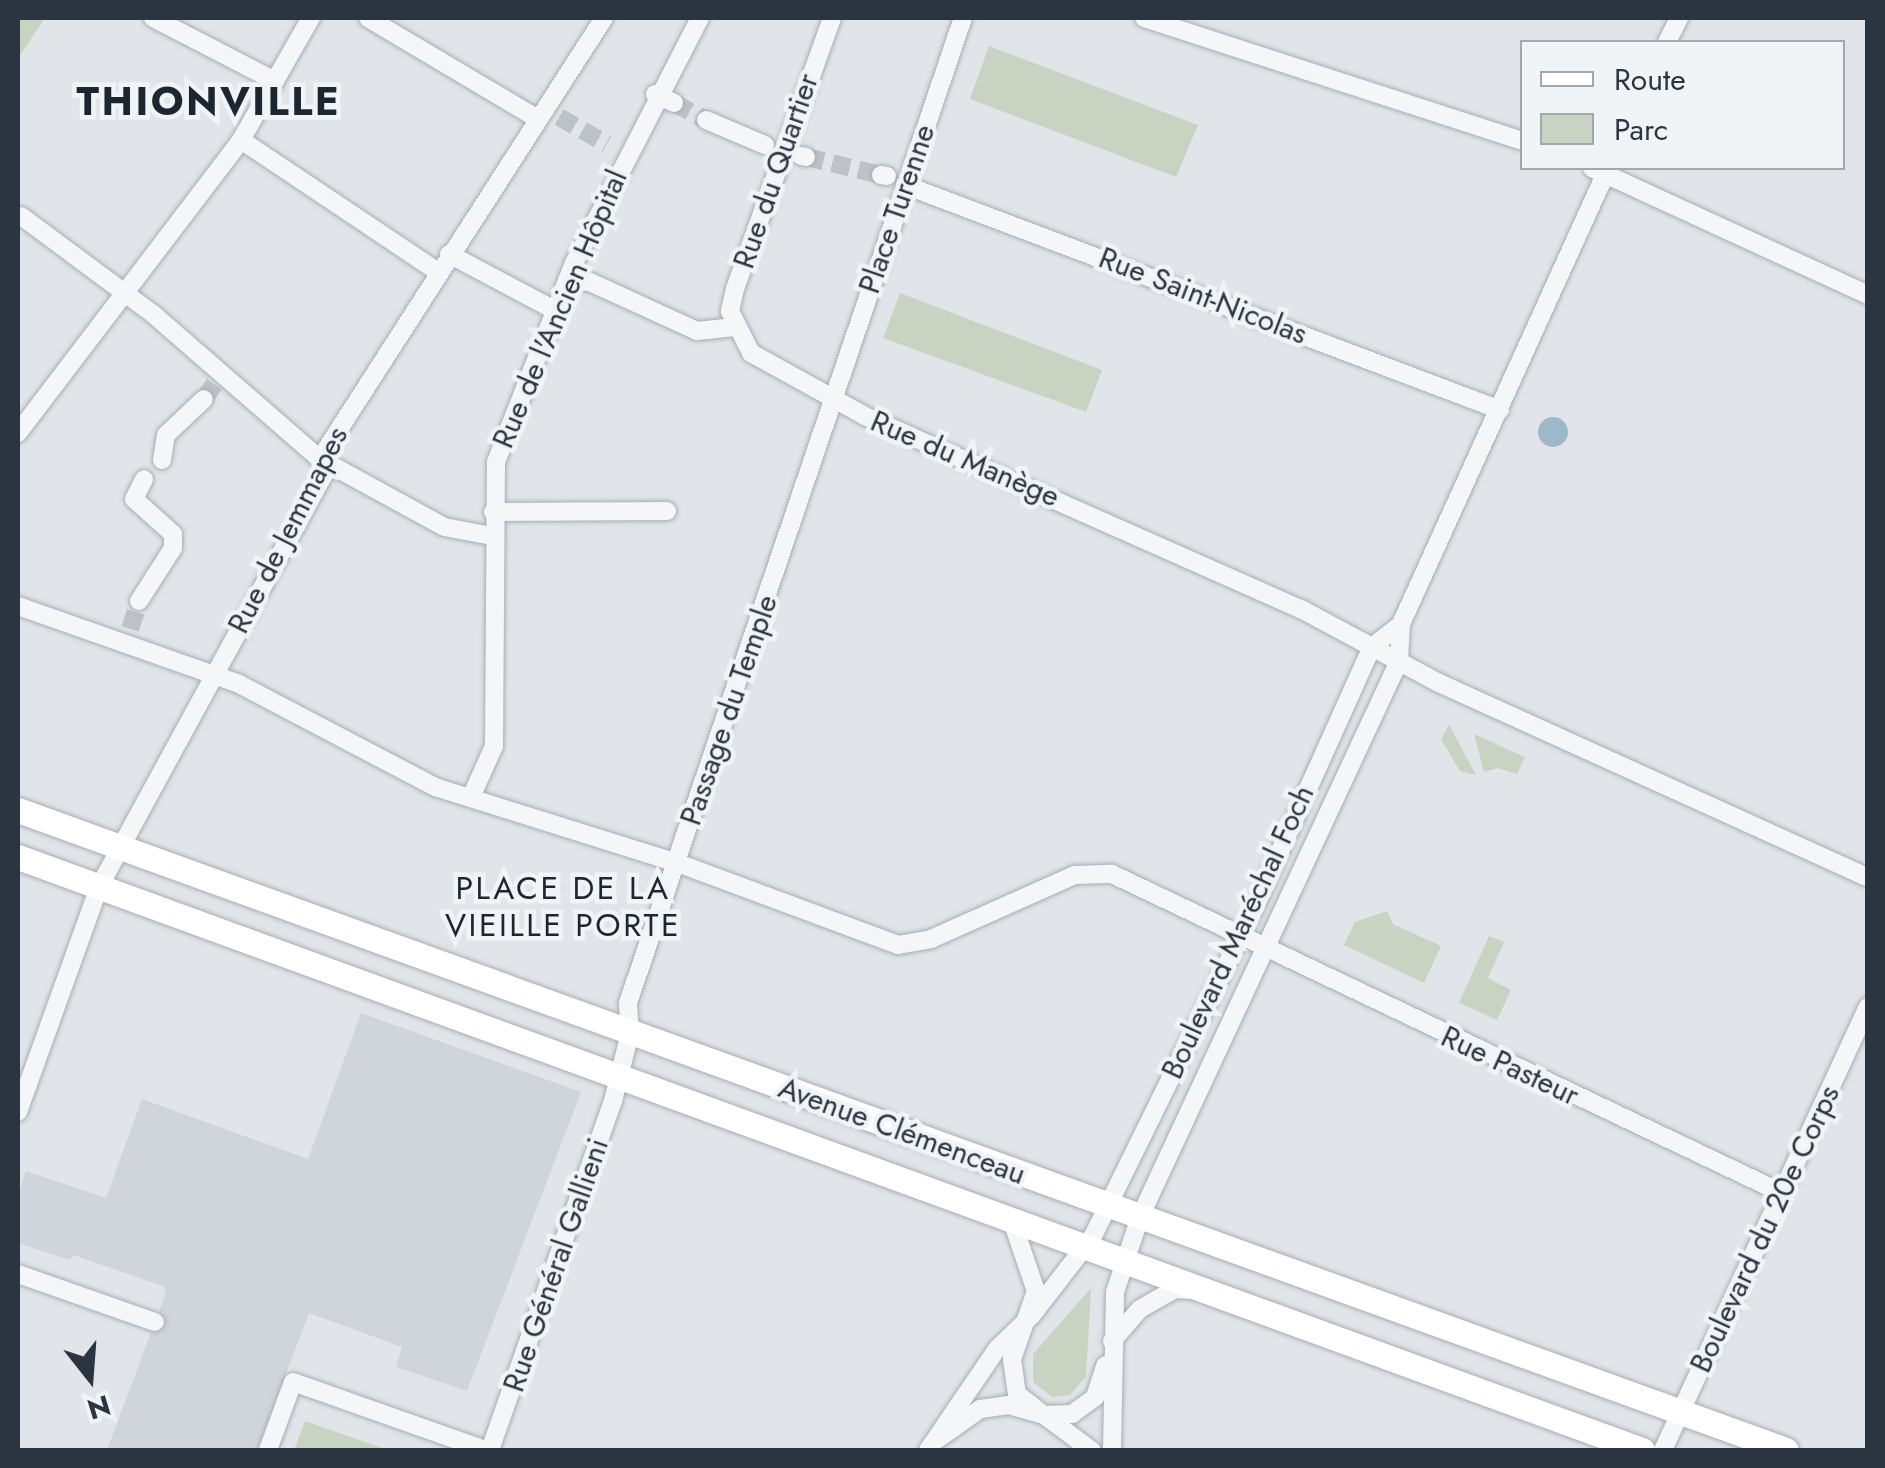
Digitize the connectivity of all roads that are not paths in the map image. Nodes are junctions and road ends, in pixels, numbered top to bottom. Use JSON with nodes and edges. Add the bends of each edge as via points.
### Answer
{"nodes":[{"id":1,"x":153,"y":18,"type":"edge"},
{"id":2,"x":311,"y":18,"type":"edge"},
{"id":3,"x":368,"y":18,"type":"edge"},
{"id":4,"x":604,"y":18,"type":"edge"},
{"id":5,"x":700,"y":18,"type":"edge"},
{"id":6,"x":832,"y":18,"type":"edge"},
{"id":7,"x":962,"y":18,"type":"edge"},
{"id":8,"x":1144,"y":18,"type":"edge"},
{"id":9,"x":1679,"y":18,"type":"edge"},
{"id":10,"x":1667,"y":40,"type":"edge"},
{"id":11,"x":275,"y":80,"type":"junction"},
{"id":12,"x":655,"y":94,"type":"junction"},
{"id":13,"x":674,"y":102,"type":"tunnel mouth"},
{"id":14,"x":547,"y":115,"type":"junction"},
{"id":15,"x":706,"y":120,"type":"tunnel mouth"},
{"id":16,"x":241,"y":140,"type":"junction"},
{"id":17,"x":1520,"y":140,"type":"edge"},
{"id":18,"x":607,"y":144,"type":"tunnel mouth"},
{"id":19,"x":765,"y":144,"type":"dead end"},
{"id":20,"x":626,"y":154,"type":"junction"},
{"id":21,"x":1602,"y":170,"type":"edge"},
{"id":22,"x":1604,"y":170,"type":"edge"},
{"id":23,"x":905,"y":185,"type":"junction"},
{"id":24,"x":21,"y":216,"type":"dead end"},
{"id":25,"x":449,"y":254,"type":"junction"},
{"id":26,"x":436,"y":270,"type":"junction"},
{"id":27,"x":567,"y":280,"type":"junction"},
{"id":28,"x":1868,"y":295,"type":"edge"},
{"id":29,"x":124,"y":297,"type":"junction"},
{"id":30,"x":558,"y":312,"type":"junction"},
{"id":31,"x":735,"y":326,"type":"junction"},
{"id":32,"x":204,"y":399,"type":"tunnel mouth"},
{"id":33,"x":830,"y":400,"type":"junction"},
{"id":34,"x":1500,"y":410,"type":"junction"},
{"id":35,"x":18,"y":433,"type":"edge"},
{"id":36,"x":320,"y":459,"type":"junction"},
{"id":37,"x":162,"y":460,"type":"dead end"},
{"id":38,"x":144,"y":479,"type":"dead end"},
{"id":39,"x":667,"y":511,"type":"dead end"},
{"id":40,"x":493,"y":512,"type":"junction"},
{"id":41,"x":492,"y":536,"type":"junction"},
{"id":42,"x":139,"y":601,"type":"tunnel mouth"},
{"id":43,"x":18,"y":606,"type":"edge"},
{"id":44,"x":1401,"y":624,"type":"junction"},
{"id":45,"x":1372,"y":647,"type":"junction"},
{"id":46,"x":1399,"y":661,"type":"junction"},
{"id":47,"x":214,"y":674,"type":"junction"},
{"id":48,"x":472,"y":796,"type":"junction"},
{"id":49,"x":18,"y":810,"type":"edge"},
{"id":50,"x":120,"y":847,"type":"junction"},
{"id":51,"x":18,"y":857,"type":"edge"},
{"id":52,"x":675,"y":862,"type":"junction"},
{"id":53,"x":1868,"y":878,"type":"edge"},
{"id":54,"x":99,"y":887,"type":"junction"},
{"id":55,"x":1242,"y":932,"type":"junction"},
{"id":56,"x":1264,"y":951,"type":"junction"},
{"id":57,"x":1868,"y":1007,"type":"edge"},
{"id":58,"x":630,"y":1033,"type":"junction"},
{"id":59,"x":617,"y":1078,"type":"junction"},
{"id":60,"x":18,"y":1112,"type":"edge"},
{"id":61,"x":1782,"y":1193,"type":"junction"},
{"id":62,"x":1108,"y":1205,"type":"junction"},
{"id":63,"x":1140,"y":1217,"type":"junction"},
{"id":64,"x":1012,"y":1221,"type":"junction"},
{"id":65,"x":1085,"y":1248,"type":"junction"},
{"id":66,"x":1124,"y":1262,"type":"junction"},
{"id":67,"x":18,"y":1274,"type":"edge"},
{"id":68,"x":1201,"y":1290,"type":"junction"},
{"id":69,"x":1032,"y":1315,"type":"junction"},
{"id":70,"x":155,"y":1322,"type":"dead end"},
{"id":71,"x":1111,"y":1342,"type":"junction"},
{"id":72,"x":1681,"y":1412,"type":"junction"},
{"id":73,"x":1044,"y":1415,"type":"junction"},
{"id":74,"x":931,"y":1446,"type":"edge"},
{"id":75,"x":268,"y":1450,"type":"edge"},
{"id":76,"x":488,"y":1450,"type":"edge"},
{"id":77,"x":1091,"y":1450,"type":"edge"},
{"id":78,"x":1112,"y":1450,"type":"edge"},
{"id":79,"x":1642,"y":1450,"type":"edge"},
{"id":80,"x":1663,"y":1450,"type":"edge"},
{"id":81,"x":1786,"y":1450,"type":"edge"}],
"edges":[{"from":1,"to":11,"type":"street"},
{"from":2,"to":11,"type":"street"},
{"from":3,"to":14,"type":"street"},
{"from":4,"to":14,"type":"street","name":"Rue de Jemmapes"},
{"from":5,"to":12,"type":"street","name":"Rue de l'Ancien Hôpital"},
{"from":6,"to":31,"type":"street","name":"Rue du Quartier","via":[[735,290]]},
{"from":7,"to":23,"type":"street","name":"Place Turenne"},
{"from":8,"to":17,"type":"street"},
{"from":9,"to":10,"type":"street"},
{"from":11,"to":16,"type":"street"},
{"from":12,"to":13,"type":"street"},
{"from":12,"to":20,"type":"street","name":"Rue de l'Ancien Hôpital"},
{"from":14,"to":25,"type":"street","name":"Rue de Jemmapes"},
{"from":15,"to":19,"type":"street"},
{"from":16,"to":26,"type":"street"},
{"from":16,"to":29,"type":"street"},
{"from":18,"to":20,"type":"street"},
{"from":20,"to":27,"type":"street","name":"Rue de l'Ancien Hôpital"},
{"from":21,"to":34,"type":"street","name":"Boulevard Maréchal Foch"},
{"from":22,"to":28,"type":"street"},
{"from":23,"to":33,"type":"street","name":"Place Turenne"},
{"from":23,"to":34,"type":"street","name":"Rue Saint-Nicolas"},
{"from":24,"to":29,"type":"street"},
{"from":25,"to":26,"type":"street","name":"Rue de Jemmapes"},
{"from":25,"to":30,"type":"street"},
{"from":26,"to":36,"type":"street","name":"Rue de Jemmapes"},
{"from":27,"to":30,"type":"street","name":"Rue de l'Ancien Hôpital"},
{"from":27,"to":31,"type":"street","via":[[590,282],[697,330]]},
{"from":29,"to":35,"type":"street"},
{"from":29,"to":36,"type":"street"},
{"from":30,"to":40,"type":"street","name":"Rue de l'Ancien Hôpital","via":[[496,462]]},
{"from":31,"to":33,"type":"street","name":"Rue du Manège","via":[[751,353]]},
{"from":32,"to":37,"type":"street","via":[[166,435]]},
{"from":33,"to":45,"type":"street","name":"Rue du Manège","via":[[1301,609]]},
{"from":33,"to":52,"type":"street","name":"Passage du Temple","via":[[816,461]]},
{"from":34,"to":44,"type":"street","name":"Boulevard Maréchal Foch"},
{"from":36,"to":41,"type":"street","via":[[444,526]]},
{"from":36,"to":47,"type":"street","name":"Rue de Jemmapes","via":[[324,476]]},
{"from":38,"to":42,"type":"street","via":[[134,499],[173,534],[173,548]]},
{"from":39,"to":40,"type":"street"},
{"from":40,"to":41,"type":"street","name":"Rue de l'Ancien Hôpital"},
{"from":41,"to":48,"type":"street","name":"Rue de l'Ancien Hôpital","via":[[494,746]]},
{"from":43,"to":47,"type":"street","via":[[128,636]]},
{"from":44,"to":45,"type":"street","name":"Boulevard Maréchal Foch"},
{"from":44,"to":46,"type":"street","name":"Boulevard Maréchal Foch"},
{"from":45,"to":46,"type":"street","name":"Rue du Manège"},
{"from":45,"to":55,"type":"street","name":"Boulevard Maréchal Foch"},
{"from":46,"to":53,"type":"street","name":"Rue du Manège"},
{"from":46,"to":56,"type":"street","name":"Boulevard Maréchal Foch"},
{"from":47,"to":48,"type":"street","via":[[435,787]]},
{"from":47,"to":50,"type":"street","name":"Rue de Jemmapes"},
{"from":48,"to":52,"type":"street"},
{"from":49,"to":50,"type":"street","name":"Avenue Clémenceau"},
{"from":50,"to":54,"type":"street","name":"Rue de Jemmapes"},
{"from":50,"to":58,"type":"street","name":"Avenue Clémenceau"},
{"from":51,"to":54,"type":"street","name":"Avenue Clémenceau"},
{"from":52,"to":55,"type":"street","name":"Rue Pasteur","via":[[898,945],[931,939],[1075,875],[1112,874]]},
{"from":52,"to":58,"type":"street","name":"Passage du Temple","via":[[628,1003]]},
{"from":54,"to":59,"type":"street","name":"Avenue Clémenceau"},
{"from":54,"to":60,"type":"street","name":"Rue de Jemmapes"},
{"from":55,"to":56,"type":"street","name":"Rue Pasteur"},
{"from":55,"to":62,"type":"street","name":"Boulevard Maréchal Foch"},
{"from":56,"to":61,"type":"street","name":"Rue Pasteur"},
{"from":56,"to":63,"type":"street","name":"Boulevard Maréchal Foch"},
{"from":57,"to":61,"type":"street","name":"Boulevard du 20e Corps"},
{"from":58,"to":59,"type":"street","name":"Passage du Temple"},
{"from":58,"to":62,"type":"street","name":"Avenue Clémenceau"},
{"from":59,"to":64,"type":"street","name":"Avenue Clémenceau"},
{"from":59,"to":76,"type":"street","name":"Rue Général Gallieni"},
{"from":61,"to":72,"type":"street","name":"Boulevard du 20e Corps"},
{"from":62,"to":63,"type":"street","name":"Avenue Clémenceau"},
{"from":62,"to":65,"type":"street","name":"Boulevard Maréchal Foch"},
{"from":63,"to":66,"type":"street","name":"Boulevard Maréchal Foch"},
{"from":63,"to":72,"type":"street","name":"Avenue Clémenceau"},
{"from":64,"to":65,"type":"street","name":"Avenue Clémenceau"},
{"from":64,"to":69,"type":"street","via":[[1033,1270]]},
{"from":65,"to":66,"type":"street","name":"Avenue Clémenceau"},
{"from":65,"to":69,"type":"street","name":"Boulevard Maréchal Foch"},
{"from":66,"to":68,"type":"street","name":"Avenue Clémenceau"},
{"from":66,"to":71,"type":"street","name":"Boulevard Maréchal Foch"},
{"from":67,"to":70,"type":"street"},
{"from":68,"to":71,"type":"street","via":[[1175,1289],[1150,1303]]},
{"from":68,"to":79,"type":"street","name":"Avenue Clémenceau"},
{"from":69,"to":73,"type":"street","via":[[1012,1359],[1011,1378],[1024,1403]]},
{"from":69,"to":74,"type":"street","via":[[997,1349]]},
{"from":71,"to":73,"type":"street","via":[[1088,1404],[1072,1414]]},
{"from":71,"to":78,"type":"street"},
{"from":72,"to":80,"type":"street","name":"Boulevard du 20e Corps"},
{"from":72,"to":81,"type":"street","name":"Avenue Clémenceau"},
{"from":73,"to":74,"type":"street","via":[[1010,1405],[980,1409]]},
{"from":73,"to":77,"type":"street"},
{"from":75,"to":76,"type":"street","via":[[293,1382]]}]}
